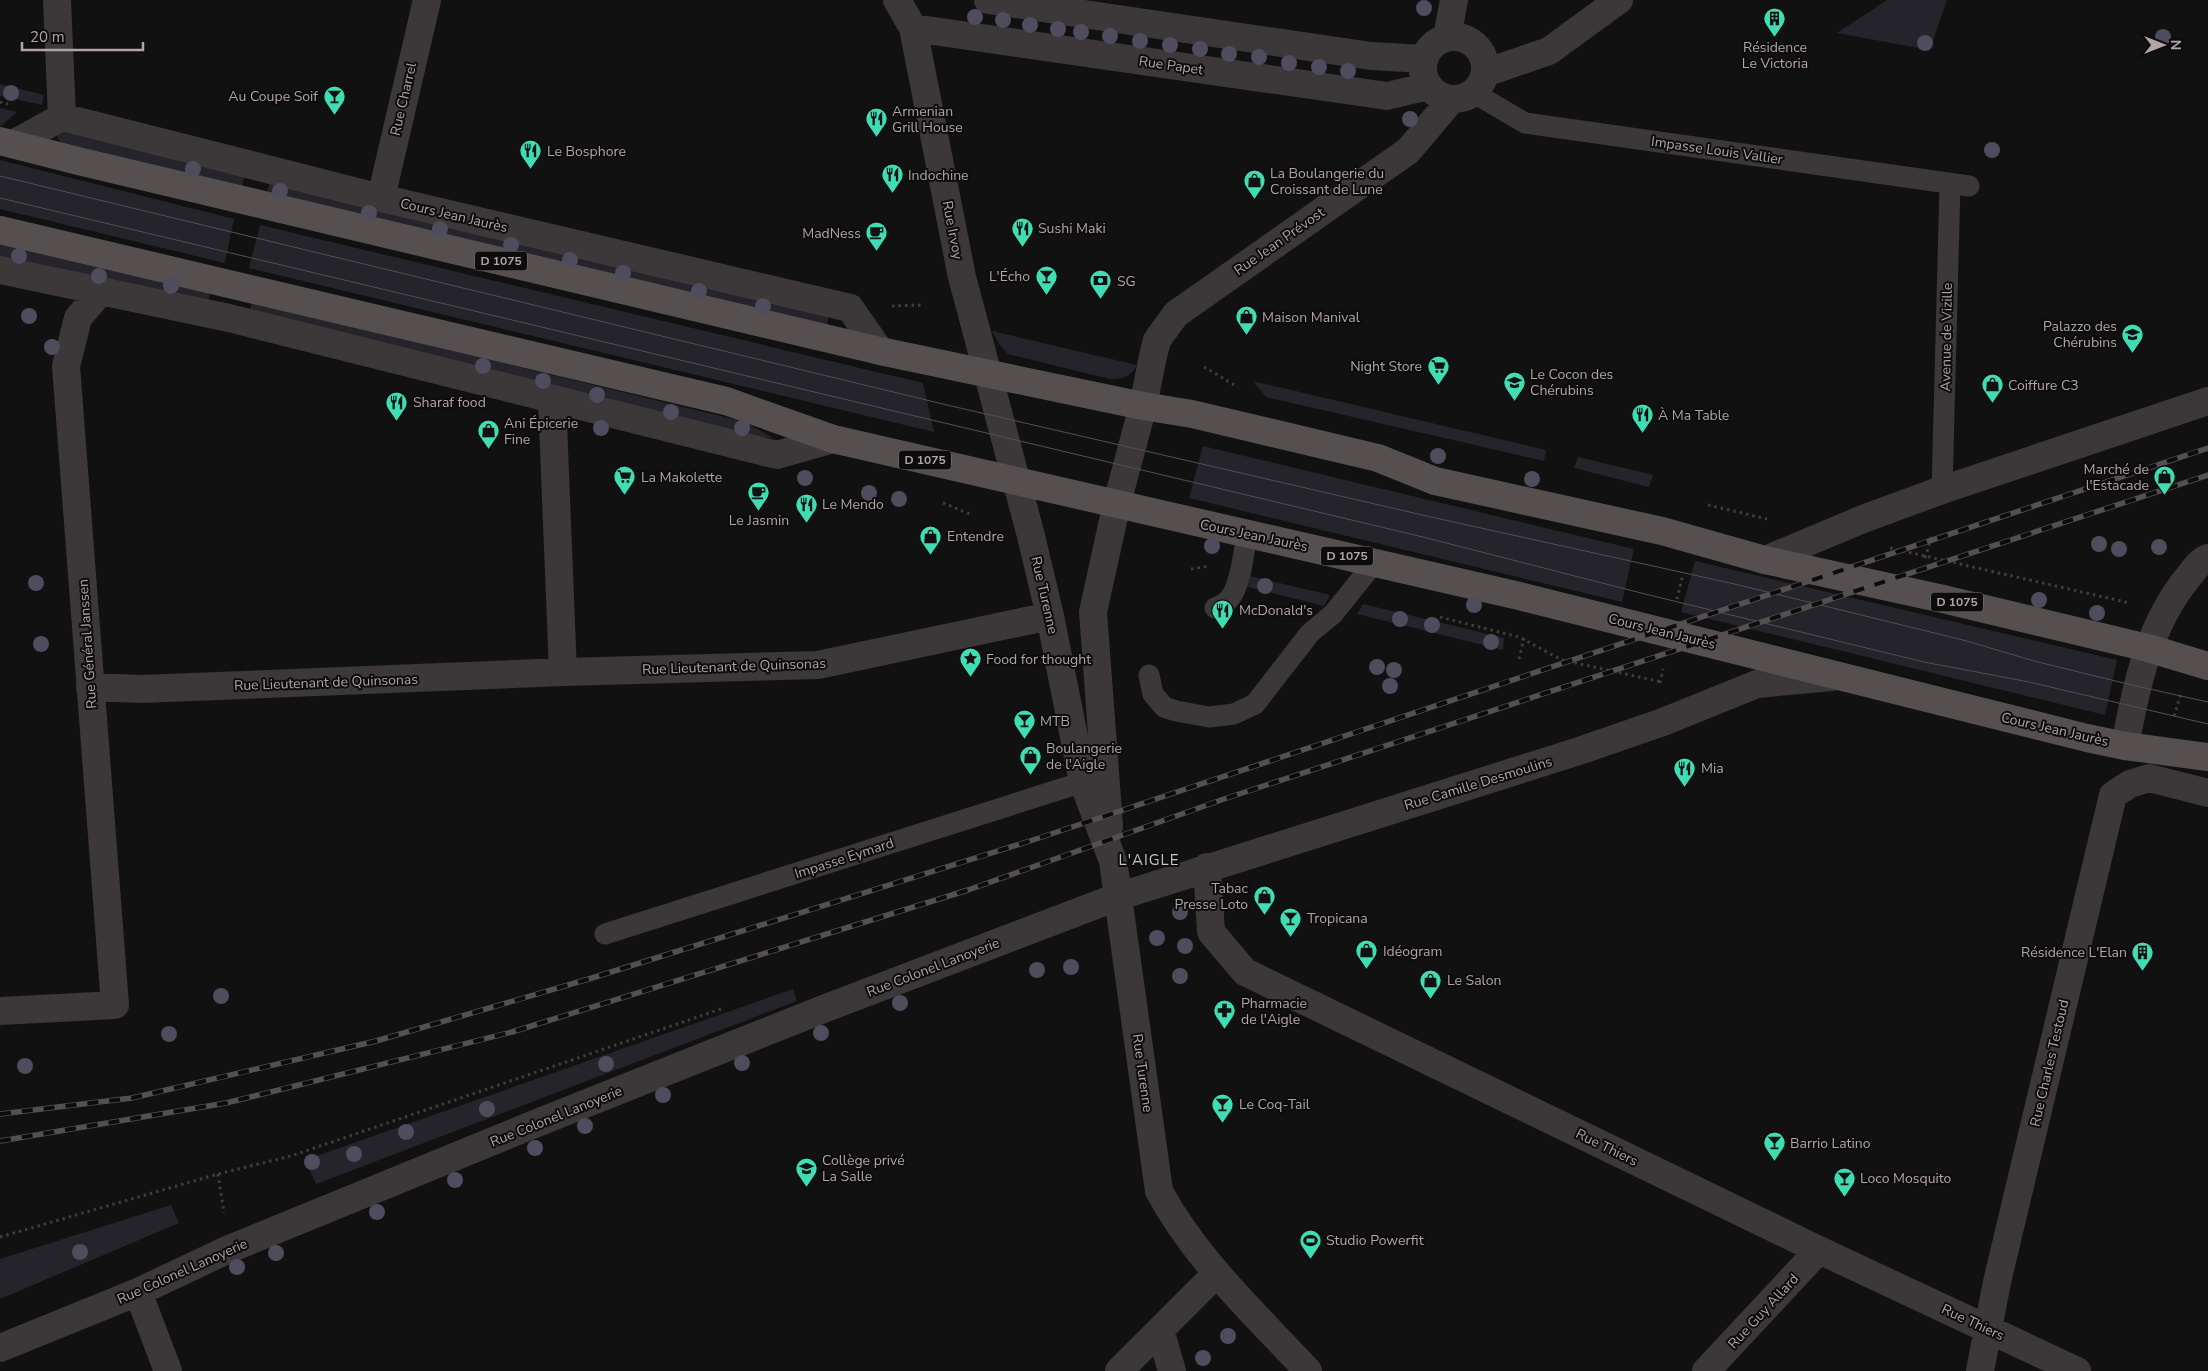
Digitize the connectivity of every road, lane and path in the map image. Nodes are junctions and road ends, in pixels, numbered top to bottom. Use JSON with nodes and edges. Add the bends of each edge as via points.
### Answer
{"nodes":[{"id":1,"x":57,"y":0,"type":"edge"},
{"id":2,"x":427,"y":0,"type":"edge"},
{"id":3,"x":897,"y":0,"type":"edge"},
{"id":4,"x":988,"y":0,"type":"edge"},
{"id":5,"x":1454,"y":0,"type":"edge"},
{"id":6,"x":1619,"y":0,"type":"edge"},
{"id":7,"x":913,"y":28,"type":"junction"},
{"id":8,"x":1447,"y":36,"type":"junction"},
{"id":9,"x":1424,"y":59,"type":"junction"},
{"id":10,"x":1428,"y":86,"type":"junction"},
{"id":11,"x":1470,"y":88,"type":"junction"},
{"id":12,"x":62,"y":117,"type":"junction"},
{"id":13,"x":7,"y":142,"type":"edge"},
{"id":14,"x":1959,"y":185,"type":"joint"},
{"id":15,"x":381,"y":198,"type":"junction"},
{"id":16,"x":0,"y":230,"type":"edge"},
{"id":17,"x":0,"y":270,"type":"edge"},
{"id":18,"x":101,"y":292,"type":"junction"},
{"id":19,"x":880,"y":351,"type":"junction"},
{"id":20,"x":1204,"y":367,"type":"dead end"},
{"id":21,"x":989,"y":374,"type":"junction"},
{"id":22,"x":1245,"y":392,"type":"dead end"},
{"id":23,"x":552,"y":399,"type":"junction"},
{"id":24,"x":2208,"y":401,"type":"edge"},
{"id":25,"x":1143,"y":406,"type":"junction"},
{"id":26,"x":833,"y":439,"type":"junction"},
{"id":27,"x":1017,"y":480,"type":"junction"},
{"id":28,"x":1942,"y":490,"type":"junction"},
{"id":29,"x":1117,"y":503,"type":"junction"},
{"id":30,"x":1772,"y":520,"type":"dead end"},
{"id":31,"x":1247,"y":533,"type":"junction"},
{"id":32,"x":1691,"y":538,"type":"junction"},
{"id":33,"x":1881,"y":546,"type":"dead end"},
{"id":34,"x":2208,"y":558,"type":"edge"},
{"id":35,"x":1765,"y":560,"type":"junction"},
{"id":36,"x":1374,"y":563,"type":"junction"},
{"id":37,"x":1242,"y":567,"type":"junction"},
{"id":38,"x":1191,"y":569,"type":"dead end"},
{"id":39,"x":1215,"y":608,"type":"dead end"},
{"id":40,"x":2166,"y":611,"type":"junction"},
{"id":41,"x":1434,"y":615,"type":"dead end"},
{"id":42,"x":1050,"y":616,"type":"junction"},
{"id":43,"x":1670,"y":634,"type":"junction"},
{"id":44,"x":2148,"y":648,"type":"junction"},
{"id":45,"x":2201,"y":663,"type":"edge"},
{"id":46,"x":563,"y":672,"type":"junction"},
{"id":47,"x":1149,"y":675,"type":"dead end"},
{"id":48,"x":1839,"y":677,"type":"junction"},
{"id":49,"x":90,"y":687,"type":"junction"},
{"id":50,"x":2125,"y":746,"type":"junction"},
{"id":51,"x":2165,"y":750,"type":"junction"},
{"id":52,"x":2208,"y":758,"type":"edge"},
{"id":53,"x":1084,"y":782,"type":"junction"},
{"id":54,"x":2208,"y":793,"type":"edge"},
{"id":55,"x":1111,"y":855,"type":"junction"},
{"id":56,"x":1207,"y":867,"type":"junction"},
{"id":57,"x":1117,"y":896,"type":"junction"},
{"id":58,"x":605,"y":934,"type":"dead end"},
{"id":59,"x":727,"y":1007,"type":"dead end"},
{"id":60,"x":0,"y":1010,"type":"edge"},
{"id":61,"x":218,"y":1174,"type":"junction"},
{"id":62,"x":224,"y":1214,"type":"dead end"},
{"id":63,"x":0,"y":1237,"type":"edge"},
{"id":64,"x":1819,"y":1250,"type":"junction"},
{"id":65,"x":1217,"y":1273,"type":"junction"},
{"id":66,"x":138,"y":1292,"type":"junction"},
{"id":67,"x":1988,"y":1329,"type":"junction"},
{"id":68,"x":1160,"y":1330,"type":"junction"},
{"id":69,"x":0,"y":1348,"type":"edge"},
{"id":70,"x":168,"y":1371,"type":"edge"},
{"id":71,"x":1119,"y":1371,"type":"edge"},
{"id":72,"x":1172,"y":1371,"type":"edge"},
{"id":73,"x":1308,"y":1371,"type":"edge"},
{"id":74,"x":1706,"y":1371,"type":"edge"},
{"id":75,"x":1980,"y":1371,"type":"edge"},
{"id":76,"x":2077,"y":1371,"type":"edge"}],
"edges":[{"from":1,"to":12,"type":"street"},
{"from":2,"to":15,"type":"street","name":"Rue Charrel"},
{"from":3,"to":7,"type":"street","name":"Rue Irvoy"},
{"from":4,"to":9,"type":"street","via":[[1379,56]]},
{"from":5,"to":8,"type":"street"},
{"from":6,"to":11,"type":"street","via":[[1549,51]]},
{"from":7,"to":10,"type":"street","name":"Rue Papet","via":[[1387,96]]},
{"from":7,"to":21,"type":"street","name":"Rue Irvoy","via":[[959,262]]},
{"from":8,"to":9,"type":"street","via":[[1433,44]]},
{"from":8,"to":11,"type":"street","via":[[1464,38],[1481,52],[1485,62]]},
{"from":9,"to":10,"type":"street","via":[[1422,70]]},
{"from":10,"to":11,"type":"street","via":[[1436,94]]},
{"from":11,"to":14,"type":"lane","name":"Impasse Louis Vallier","via":[[1525,123]]},
{"from":11,"to":25,"type":"street","name":"Rue Jean Prévost","via":[[1408,151],[1176,314],[1158,340]]},
{"from":12,"to":13,"type":"street"},
{"from":12,"to":15,"type":"street","name":"Cours Jean Jaurès"},
{"from":13,"to":19,"type":"main road","number":"D 1075"},
{"from":14,"to":28,"type":"lane","name":"Avenue de Vizille"},
{"from":15,"to":19,"type":"street","name":"Cours Jean Jaurès","via":[[850,308]]},
{"from":16,"to":26,"type":"main road","name":"Cours Jean Jaurès","number":"D 1075","via":[[726,401]]},
{"from":17,"to":18,"type":"street","name":"Cours Jean Jaurès"},
{"from":18,"to":23,"type":"street","name":"Cours Jean Jaurès","via":[[229,318]]},
{"from":18,"to":49,"type":"street","name":"Rue Général Janssen","via":[[78,318],[66,366]]},
{"from":19,"to":21,"type":"main road","number":"D 1075"},
{"from":20,"to":22,"type":"path"},
{"from":21,"to":25,"type":"main road","number":"D 1075"},
{"from":21,"to":27,"type":"street"},
{"from":23,"to":26,"type":"street","name":"Cours Jean Jaurès","via":[[777,455]]},
{"from":23,"to":46,"type":"street"},
{"from":24,"to":28,"type":"street"},
{"from":25,"to":29,"type":"street"},
{"from":25,"to":32,"type":"main road","number":"D 1075","via":[[1192,414],[1378,458],[1435,481]]},
{"from":26,"to":27,"type":"main road","name":"Cours Jean Jaurès","number":"D 1075"},
{"from":27,"to":29,"type":"main road","name":"Cours Jean Jaurès","number":"D 1075"},
{"from":27,"to":42,"type":"street","name":"Rue Turenne"},
{"from":28,"to":35,"type":"street"},
{"from":29,"to":31,"type":"main road","name":"Cours Jean Jaurès","number":"D 1075"},
{"from":29,"to":55,"type":"street","name":"Rue Turenne","via":[[1093,612]]},
{"from":30,"to":32,"type":"path","via":[[1698,502]]},
{"from":31,"to":36,"type":"main road","name":"Cours Jean Jaurès","number":"D 1075"},
{"from":31,"to":37,"type":"lane"},
{"from":32,"to":35,"type":"main road","number":"D 1075"},
{"from":32,"to":43,"type":"path"},
{"from":33,"to":40,"type":"path"},
{"from":34,"to":40,"type":"street","via":[[2202,560],[2179,587]]},
{"from":35,"to":44,"type":"main road","number":"D 1075"},
{"from":36,"to":43,"type":"main road","name":"Cours Jean Jaurès","number":"D 1075"},
{"from":36,"to":47,"type":"lane","via":[[1333,614],[1310,633],[1255,704],[1234,714],[1209,717],[1176,712],[1164,707],[1153,694]]},
{"from":37,"to":38,"type":"path","via":[[1226,563]]},
{"from":37,"to":39,"type":"lane","via":[[1234,592],[1227,602]]},
{"from":40,"to":44,"type":"street"},
{"from":41,"to":43,"type":"path","via":[[1519,637],[1562,660],[1660,683]]},
{"from":42,"to":46,"type":"street","name":"Rue Lieutenant de Quinsonas","via":[[818,665]]},
{"from":42,"to":53,"type":"street","name":"Rue Turenne"},
{"from":43,"to":48,"type":"main road","name":"Cours Jean Jaurès","number":"D 1075"},
{"from":44,"to":45,"type":"main road","number":"D 1075"},
{"from":44,"to":50,"type":"street","via":[[2136,686]]},
{"from":45,"to":51,"type":"path","via":[[2180,695]]},
{"from":46,"to":49,"type":"street","name":"Rue Lieutenant de Quinsonas","via":[[142,689]]},
{"from":48,"to":50,"type":"main road","name":"Cours Jean Jaurès","number":"D 1075"},
{"from":48,"to":56,"type":"street","name":"Rue Camille Desmoulins","via":[[1757,684],[1670,720],[1579,751]]},
{"from":49,"to":60,"type":"street","name":"Rue Général Janssen","via":[[115,1006]]},
{"from":50,"to":51,"type":"main road","name":"Cours Jean Jaurès","number":"D 1075"},
{"from":51,"to":52,"type":"main road","name":"Cours Jean Jaurès","number":"D 1075"},
{"from":53,"to":55,"type":"street","name":"Rue Turenne"},
{"from":53,"to":58,"type":"lane","name":"Impasse Eymard"},
{"from":54,"to":67,"type":"street","name":"Rue Charles Testoud","via":[[2149,778],[2130,784],[2113,795]]},
{"from":55,"to":57,"type":"street","name":"Rue Turenne"},
{"from":56,"to":57,"type":"street","name":"Rue Camille Desmoulins"},
{"from":56,"to":64,"type":"street","name":"Rue Thiers","via":[[1211,932],[1245,972]]},
{"from":57,"to":65,"type":"street","name":"Rue Turenne","via":[[1160,1192],[1175,1220]]},
{"from":57,"to":66,"type":"street","name":"Rue Colonel Lanoyerie","via":[[528,1127],[226,1250]]},
{"from":59,"to":61,"type":"path","via":[[291,1156]]},
{"from":61,"to":62,"type":"path"},
{"from":61,"to":63,"type":"path"},
{"from":64,"to":67,"type":"street","name":"Rue Thiers"},
{"from":64,"to":74,"type":"street","name":"Rue Guy Allard"},
{"from":65,"to":68,"type":"street"},
{"from":65,"to":73,"type":"street","name":"Rue Turenne"},
{"from":66,"to":69,"type":"street","name":"Rue Colonel Lanoyerie"},
{"from":66,"to":70,"type":"street"},
{"from":67,"to":75,"type":"street","name":"Rue Charles Testoud"},
{"from":67,"to":76,"type":"street","name":"Rue Thiers"},
{"from":68,"to":71,"type":"street"},
{"from":68,"to":72,"type":"street"}]}
